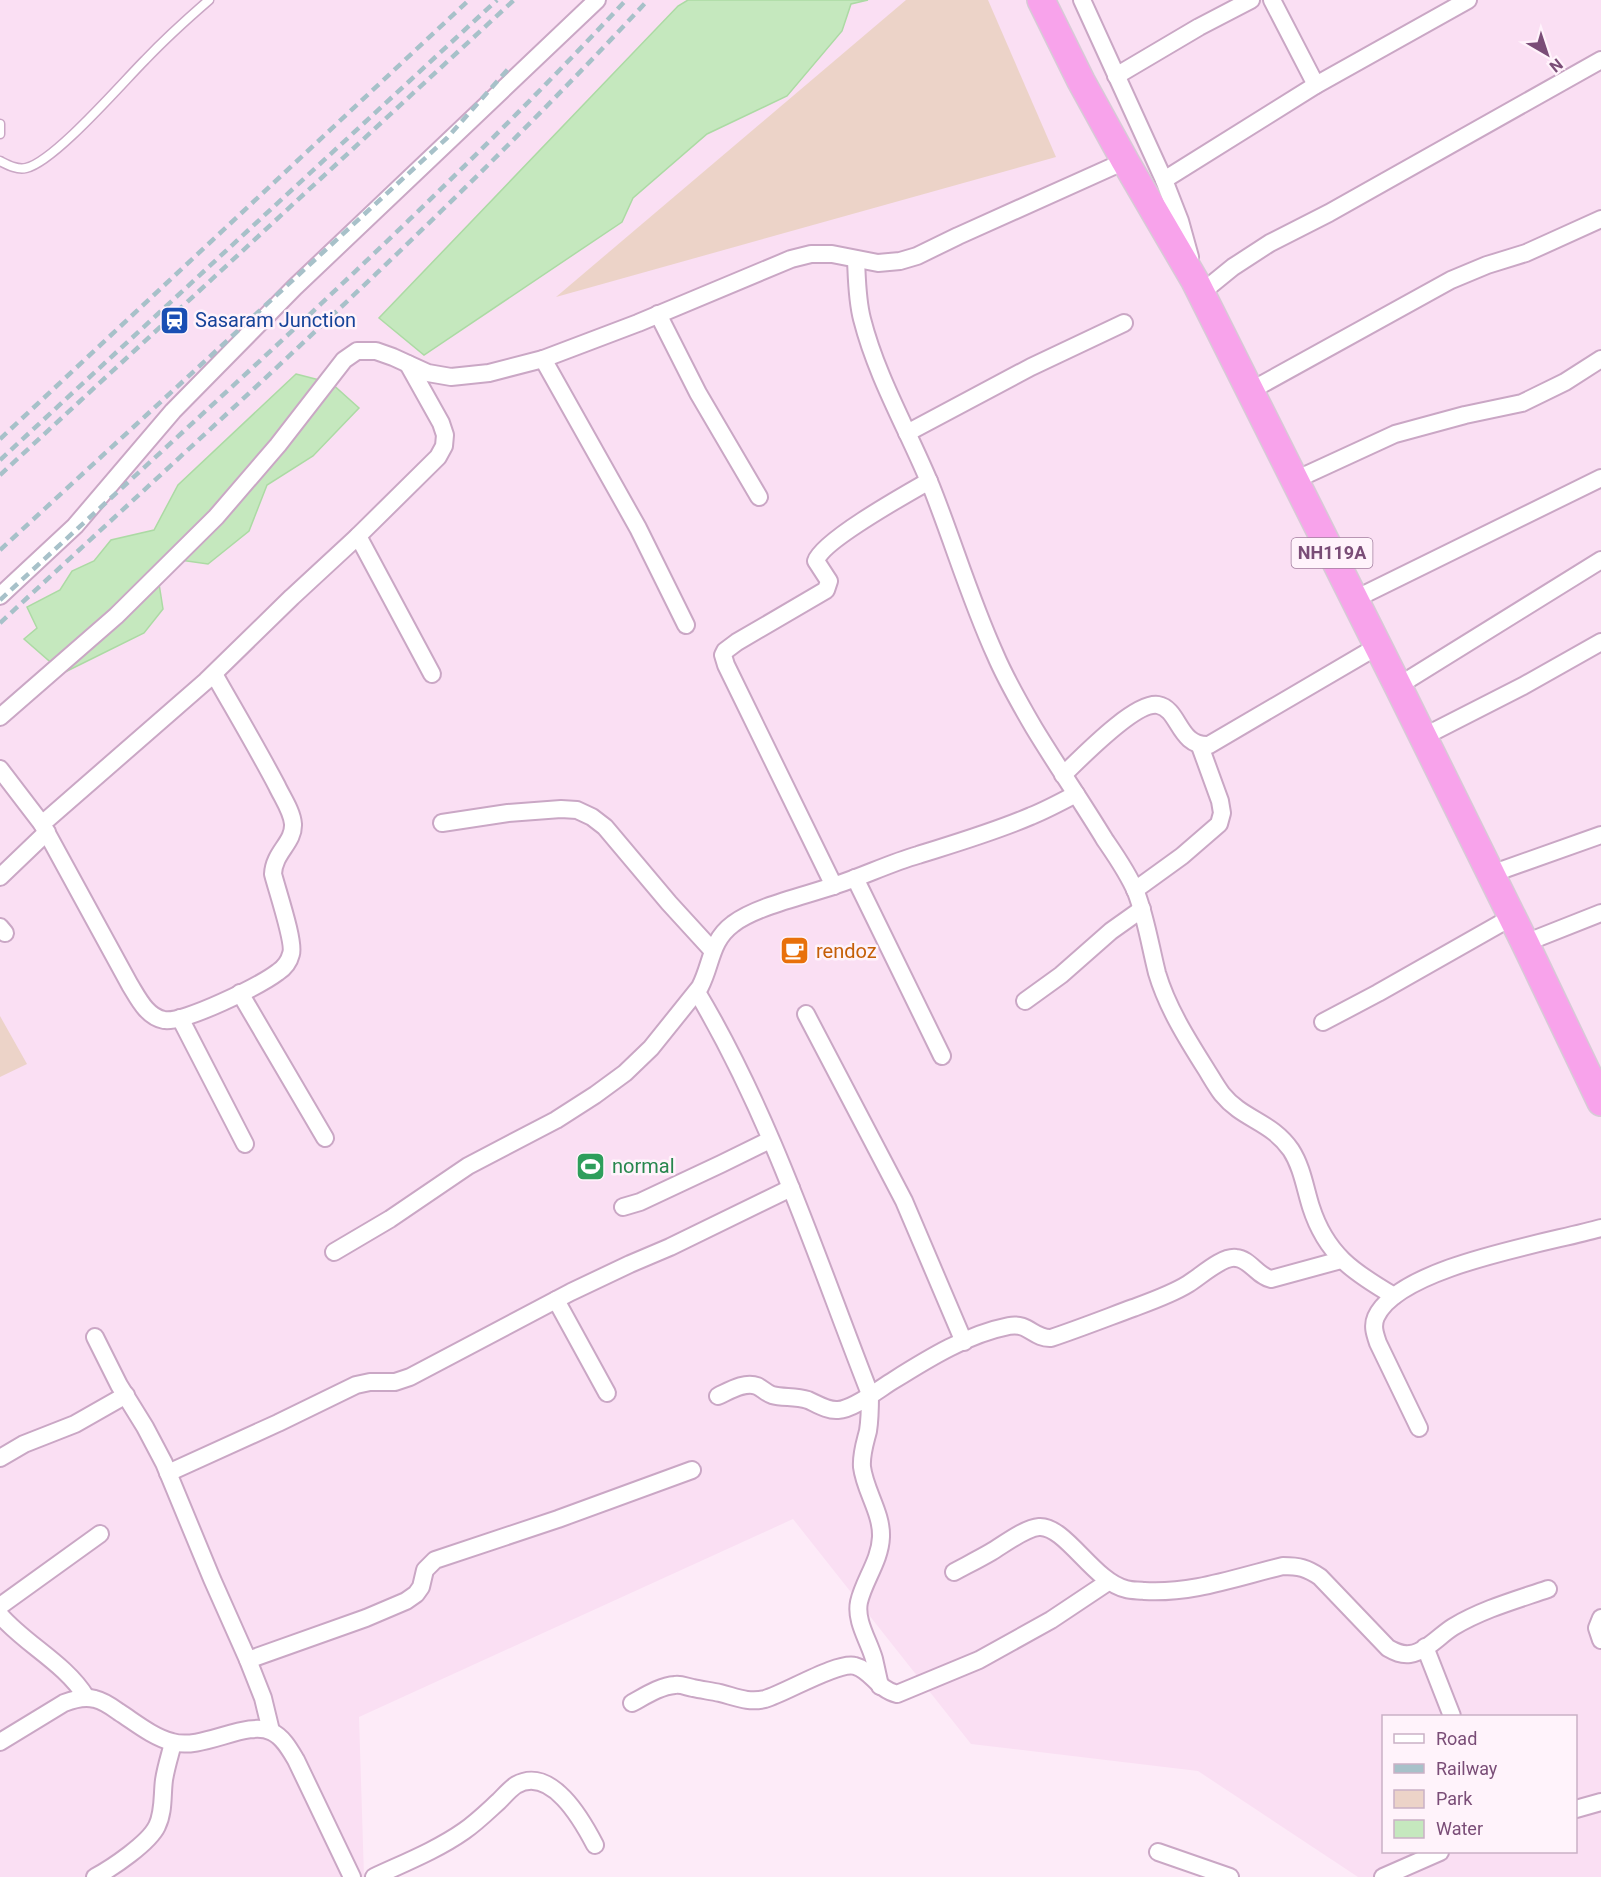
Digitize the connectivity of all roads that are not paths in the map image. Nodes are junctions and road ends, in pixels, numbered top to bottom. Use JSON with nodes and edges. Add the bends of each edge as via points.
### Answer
{"nodes":[{"id":1,"x":209,"y":0,"type":"edge"},
{"id":2,"x":597,"y":0,"type":"edge"},
{"id":3,"x":1082,"y":0,"type":"edge"},
{"id":4,"x":1251,"y":0,"type":"edge"},
{"id":5,"x":1272,"y":0,"type":"edge"},
{"id":6,"x":1468,"y":0,"type":"edge"},
{"id":7,"x":1044,"y":6,"type":"edge"},
{"id":8,"x":1601,"y":60,"type":"edge"},
{"id":9,"x":1116,"y":76,"type":"junction"},
{"id":10,"x":1316,"y":85,"type":"junction"},
{"id":11,"x":0,"y":124,"type":"edge"},
{"id":12,"x":0,"y":134,"type":"edge"},
{"id":13,"x":0,"y":161,"type":"edge"},
{"id":14,"x":1125,"y":161,"type":"junction"},
{"id":15,"x":1164,"y":180,"type":"junction"},
{"id":16,"x":1601,"y":219,"type":"edge"},
{"id":17,"x":856,"y":260,"type":"junction"},
{"id":18,"x":1198,"y":287,"type":"junction"},
{"id":19,"x":658,"y":314,"type":"junction"},
{"id":20,"x":1125,"y":323,"type":"dead end"},
{"id":21,"x":543,"y":359,"type":"junction"},
{"id":22,"x":1601,"y":359,"type":"edge"},
{"id":23,"x":408,"y":364,"type":"junction"},
{"id":24,"x":1250,"y":391,"type":"junction"},
{"id":25,"x":907,"y":433,"type":"junction"},
{"id":26,"x":1601,"y":478,"type":"edge"},
{"id":27,"x":1295,"y":480,"type":"junction"},
{"id":28,"x":929,"y":481,"type":"junction"},
{"id":29,"x":759,"y":497,"type":"dead end"},
{"id":30,"x":358,"y":536,"type":"junction"},
{"id":31,"x":1601,"y":560,"type":"edge"},
{"id":32,"x":0,"y":596,"type":"edge"},
{"id":33,"x":1355,"y":599,"type":"junction"},
{"id":34,"x":686,"y":626,"type":"dead end"},
{"id":35,"x":1601,"y":642,"type":"edge"},
{"id":36,"x":1378,"y":646,"type":"junction"},
{"id":37,"x":214,"y":674,"type":"junction"},
{"id":38,"x":432,"y":674,"type":"dead end"},
{"id":39,"x":1398,"y":686,"type":"junction"},
{"id":40,"x":0,"y":717,"type":"edge"},
{"id":41,"x":1423,"y":737,"type":"junction"},
{"id":42,"x":1200,"y":746,"type":"junction"},
{"id":43,"x":0,"y":769,"type":"edge"},
{"id":44,"x":1063,"y":775,"type":"junction"},
{"id":45,"x":1076,"y":794,"type":"junction"},
{"id":46,"x":442,"y":823,"type":"dead end"},
{"id":47,"x":45,"y":828,"type":"junction"},
{"id":48,"x":1601,"y":835,"type":"edge"},
{"id":49,"x":1491,"y":874,"type":"junction"},
{"id":50,"x":0,"y":877,"type":"edge"},
{"id":51,"x":855,"y":878,"type":"junction"},
{"id":52,"x":834,"y":886,"type":"junction"},
{"id":53,"x":1135,"y":890,"type":"junction"},
{"id":54,"x":1142,"y":909,"type":"junction"},
{"id":55,"x":1601,"y":913,"type":"edge"},
{"id":56,"x":1512,"y":917,"type":"junction"},
{"id":57,"x":1525,"y":943,"type":"junction"},
{"id":58,"x":712,"y":950,"type":"junction"},
{"id":59,"x":697,"y":992,"type":"junction"},
{"id":60,"x":240,"y":993,"type":"junction"},
{"id":61,"x":1025,"y":1001,"type":"dead end"},
{"id":62,"x":806,"y":1014,"type":"dead end"},
{"id":63,"x":180,"y":1018,"type":"junction"},
{"id":64,"x":1323,"y":1022,"type":"dead end"},
{"id":65,"x":942,"y":1056,"type":"dead end"},
{"id":66,"x":1601,"y":1102,"type":"edge"},
{"id":67,"x":325,"y":1138,"type":"dead end"},
{"id":68,"x":770,"y":1140,"type":"junction"},
{"id":69,"x":245,"y":1144,"type":"dead end"},
{"id":70,"x":791,"y":1188,"type":"junction"},
{"id":71,"x":623,"y":1207,"type":"dead end"},
{"id":72,"x":1601,"y":1228,"type":"edge"},
{"id":73,"x":334,"y":1252,"type":"dead end"},
{"id":74,"x":1341,"y":1260,"type":"junction"},
{"id":75,"x":1394,"y":1296,"type":"junction"},
{"id":76,"x":556,"y":1300,"type":"junction"},
{"id":77,"x":95,"y":1337,"type":"dead end"},
{"id":78,"x":964,"y":1342,"type":"junction"},
{"id":79,"x":608,"y":1393,"type":"dead end"},
{"id":80,"x":870,"y":1394,"type":"junction"},
{"id":81,"x":126,"y":1395,"type":"junction"},
{"id":82,"x":718,"y":1396,"type":"dead end"},
{"id":83,"x":1419,"y":1428,"type":"dead end"},
{"id":84,"x":0,"y":1458,"type":"edge"},
{"id":85,"x":692,"y":1470,"type":"dead end"},
{"id":86,"x":168,"y":1473,"type":"junction"},
{"id":87,"x":100,"y":1534,"type":"dead end"},
{"id":88,"x":954,"y":1572,"type":"dead end"},
{"id":89,"x":1108,"y":1582,"type":"junction"},
{"id":90,"x":1548,"y":1590,"type":"dead end"},
{"id":91,"x":0,"y":1606,"type":"edge"},
{"id":92,"x":0,"y":1615,"type":"edge"},
{"id":93,"x":1601,"y":1618,"type":"edge"},
{"id":94,"x":1601,"y":1640,"type":"edge"},
{"id":95,"x":1425,"y":1647,"type":"junction"},
{"id":96,"x":248,"y":1660,"type":"junction"},
{"id":97,"x":880,"y":1686,"type":"junction"},
{"id":98,"x":86,"y":1697,"type":"junction"},
{"id":99,"x":632,"y":1703,"type":"dead end"},
{"id":100,"x":1452,"y":1715,"type":"edge"},
{"id":101,"x":271,"y":1731,"type":"junction"},
{"id":102,"x":0,"y":1742,"type":"edge"},
{"id":103,"x":173,"y":1743,"type":"junction"},
{"id":104,"x":1601,"y":1802,"type":"edge"},
{"id":105,"x":1577,"y":1808,"type":"edge"},
{"id":106,"x":595,"y":1845,"type":"dead end"},
{"id":107,"x":1158,"y":1852,"type":"dead end"},
{"id":108,"x":1436,"y":1853,"type":"edge"},
{"id":109,"x":95,"y":1877,"type":"edge"},
{"id":110,"x":352,"y":1877,"type":"edge"},
{"id":111,"x":374,"y":1877,"type":"edge"},
{"id":112,"x":1230,"y":1877,"type":"edge"},
{"id":113,"x":1383,"y":1877,"type":"edge"}],
"edges":[{"from":1,"to":13,"type":"lane","via":[[46,157],[24,169]]},
{"from":2,"to":32,"type":"street","via":[[295,287],[173,411],[75,526]]},
{"from":3,"to":9,"type":"street"},
{"from":4,"to":9,"type":"street"},
{"from":5,"to":10,"type":"street"},
{"from":6,"to":10,"type":"street"},
{"from":7,"to":14,"type":"highway","number":"NH119A"},
{"from":8,"to":18,"type":"street","via":[[1270,243]]},
{"from":9,"to":15,"type":"street"},
{"from":10,"to":15,"type":"street"},
{"from":11,"to":12,"type":"lane"},
{"from":14,"to":17,"type":"street","via":[[917,256],[878,263]]},
{"from":14,"to":18,"type":"highway","number":"NH119A"},
{"from":15,"to":18,"type":"street"},
{"from":16,"to":24,"type":"street","via":[[1526,253],[1451,280]]},
{"from":17,"to":19,"type":"street","via":[[832,254],[791,259]]},
{"from":17,"to":25,"type":"street","via":[[862,317]]},
{"from":18,"to":24,"type":"highway","number":"NH119A"},
{"from":19,"to":21,"type":"street"},
{"from":19,"to":29,"type":"street","via":[[698,393]]},
{"from":20,"to":25,"type":"street","via":[[1031,367]]},
{"from":21,"to":23,"type":"street","via":[[489,373],[451,377]]},
{"from":21,"to":34,"type":"street","via":[[638,528]]},
{"from":22,"to":27,"type":"street","via":[[1522,403],[1395,434]]},
{"from":23,"to":30,"type":"street","via":[[441,423],[444,446],[438,457]]},
{"from":23,"to":40,"type":"street","via":[[376,351],[357,351],[344,360],[216,518],[116,616]]},
{"from":24,"to":27,"type":"highway","number":"NH119A"},
{"from":25,"to":28,"type":"street"},
{"from":26,"to":33,"type":"street"},
{"from":27,"to":33,"type":"highway","number":"NH119A"},
{"from":28,"to":44,"type":"street","via":[[996,656]]},
{"from":28,"to":52,"type":"street","via":[[861,521],[821,552],[816,561],[829,581],[826,590],[737,642],[723,655]]},
{"from":30,"to":37,"type":"street"},
{"from":30,"to":38,"type":"street"},
{"from":31,"to":39,"type":"street"},
{"from":33,"to":36,"type":"highway","number":"NH119A"},
{"from":35,"to":41,"type":"street"},
{"from":36,"to":39,"type":"highway","number":"NH119A"},
{"from":36,"to":42,"type":"street","via":[[1222,739]]},
{"from":37,"to":47,"type":"street"},
{"from":37,"to":60,"type":"street","via":[[260,754],[293,823],[292,834],[274,864],[273,874],[292,951],[279,971]]},
{"from":39,"to":41,"type":"highway","number":"NH119A"},
{"from":41,"to":49,"type":"highway","number":"NH119A"},
{"from":42,"to":44,"type":"street","via":[[1190,740],[1165,709],[1149,706],[1116,726]]},
{"from":42,"to":53,"type":"street","via":[[1220,801],[1219,824]]},
{"from":43,"to":47,"type":"street"},
{"from":44,"to":45,"type":"street"},
{"from":45,"to":51,"type":"street","via":[[1003,827]]},
{"from":45,"to":53,"type":"street"},
{"from":46,"to":58,"type":"street","via":[[561,809],[585,813],[620,844]]},
{"from":47,"to":50,"type":"street"},
{"from":47,"to":63,"type":"street","via":[[143,1005],[165,1021]]},
{"from":48,"to":49,"type":"street"},
{"from":49,"to":56,"type":"highway","number":"NH119A"},
{"from":51,"to":52,"type":"street"},
{"from":51,"to":65,"type":"street"},
{"from":52,"to":58,"type":"street","via":[[750,914],[720,936]]},
{"from":53,"to":54,"type":"street"},
{"from":54,"to":61,"type":"street"},
{"from":54,"to":74,"type":"street","via":[[1158,976],[1182,1030],[1222,1094],[1239,1111],[1282,1138],[1301,1171],[1314,1218]]},
{"from":55,"to":57,"type":"street"},
{"from":56,"to":57,"type":"highway","number":"NH119A"},
{"from":56,"to":64,"type":"street"},
{"from":57,"to":66,"type":"highway","number":"NH119A"},
{"from":58,"to":59,"type":"street","via":[[706,976]]},
{"from":59,"to":68,"type":"street","via":[[737,1064]]},
{"from":59,"to":73,"type":"street","via":[[651,1048],[595,1095],[468,1166]]},
{"from":60,"to":63,"type":"street"},
{"from":60,"to":67,"type":"street"},
{"from":62,"to":78,"type":"street","via":[[899,1191]]},
{"from":63,"to":69,"type":"street"},
{"from":68,"to":70,"type":"street"},
{"from":68,"to":71,"type":"street"},
{"from":70,"to":76,"type":"street"},
{"from":70,"to":80,"type":"street"},
{"from":72,"to":75,"type":"street","via":[[1456,1265],[1405,1287]]},
{"from":74,"to":75,"type":"street"},
{"from":74,"to":78,"type":"street","via":[[1271,1279],[1233,1257],[1174,1292],[1051,1338],[1015,1325]]},
{"from":75,"to":83,"type":"street","via":[[1376,1317],[1373,1329]]},
{"from":76,"to":79,"type":"street"},
{"from":76,"to":86,"type":"street","via":[[410,1377],[395,1382],[363,1383],[340,1391]]},
{"from":77,"to":81,"type":"street"},
{"from":78,"to":80,"type":"street"},
{"from":80,"to":82,"type":"street","via":[[837,1411],[802,1398],[772,1395],[754,1384]]},
{"from":80,"to":97,"type":"street","via":[[862,1468],[881,1534],[858,1605]]},
{"from":81,"to":84,"type":"street","via":[[75,1424]]},
{"from":81,"to":86,"type":"street"},
{"from":85,"to":96,"type":"street","via":[[435,1560],[425,1570],[421,1587],[406,1601]]},
{"from":86,"to":96,"type":"street"},
{"from":87,"to":91,"type":"street"},
{"from":88,"to":89,"type":"street","via":[[1038,1527],[1059,1535]]},
{"from":89,"to":95,"type":"street","via":[[1126,1589],[1164,1592],[1298,1566],[1320,1577],[1388,1648],[1399,1654],[1411,1654]]},
{"from":89,"to":97,"type":"street","via":[[980,1660],[897,1694]]},
{"from":90,"to":95,"type":"street","via":[[1477,1615]]},
{"from":92,"to":98,"type":"street","via":[[71,1678]]},
{"from":93,"to":94,"type":"street","via":[[1597,1628]]},
{"from":95,"to":100,"type":"street"},
{"from":96,"to":101,"type":"street"},
{"from":97,"to":99,"type":"street","via":[[854,1665],[752,1701],[675,1685]]},
{"from":98,"to":102,"type":"street","via":[[64,1703]]},
{"from":98,"to":103,"type":"street","via":[[105,1702]]},
{"from":101,"to":103,"type":"street","via":[[243,1731],[206,1742]]},
{"from":101,"to":110,"type":"street","via":[[296,1760]]},
{"from":103,"to":109,"type":"street","via":[[157,1827],[146,1840]]},
{"from":104,"to":105,"type":"street"},
{"from":106,"to":111,"type":"street","via":[[571,1806],[549,1786],[527,1781],[515,1786],[464,1831]]},
{"from":107,"to":112,"type":"street"},
{"from":108,"to":113,"type":"street"}]}
